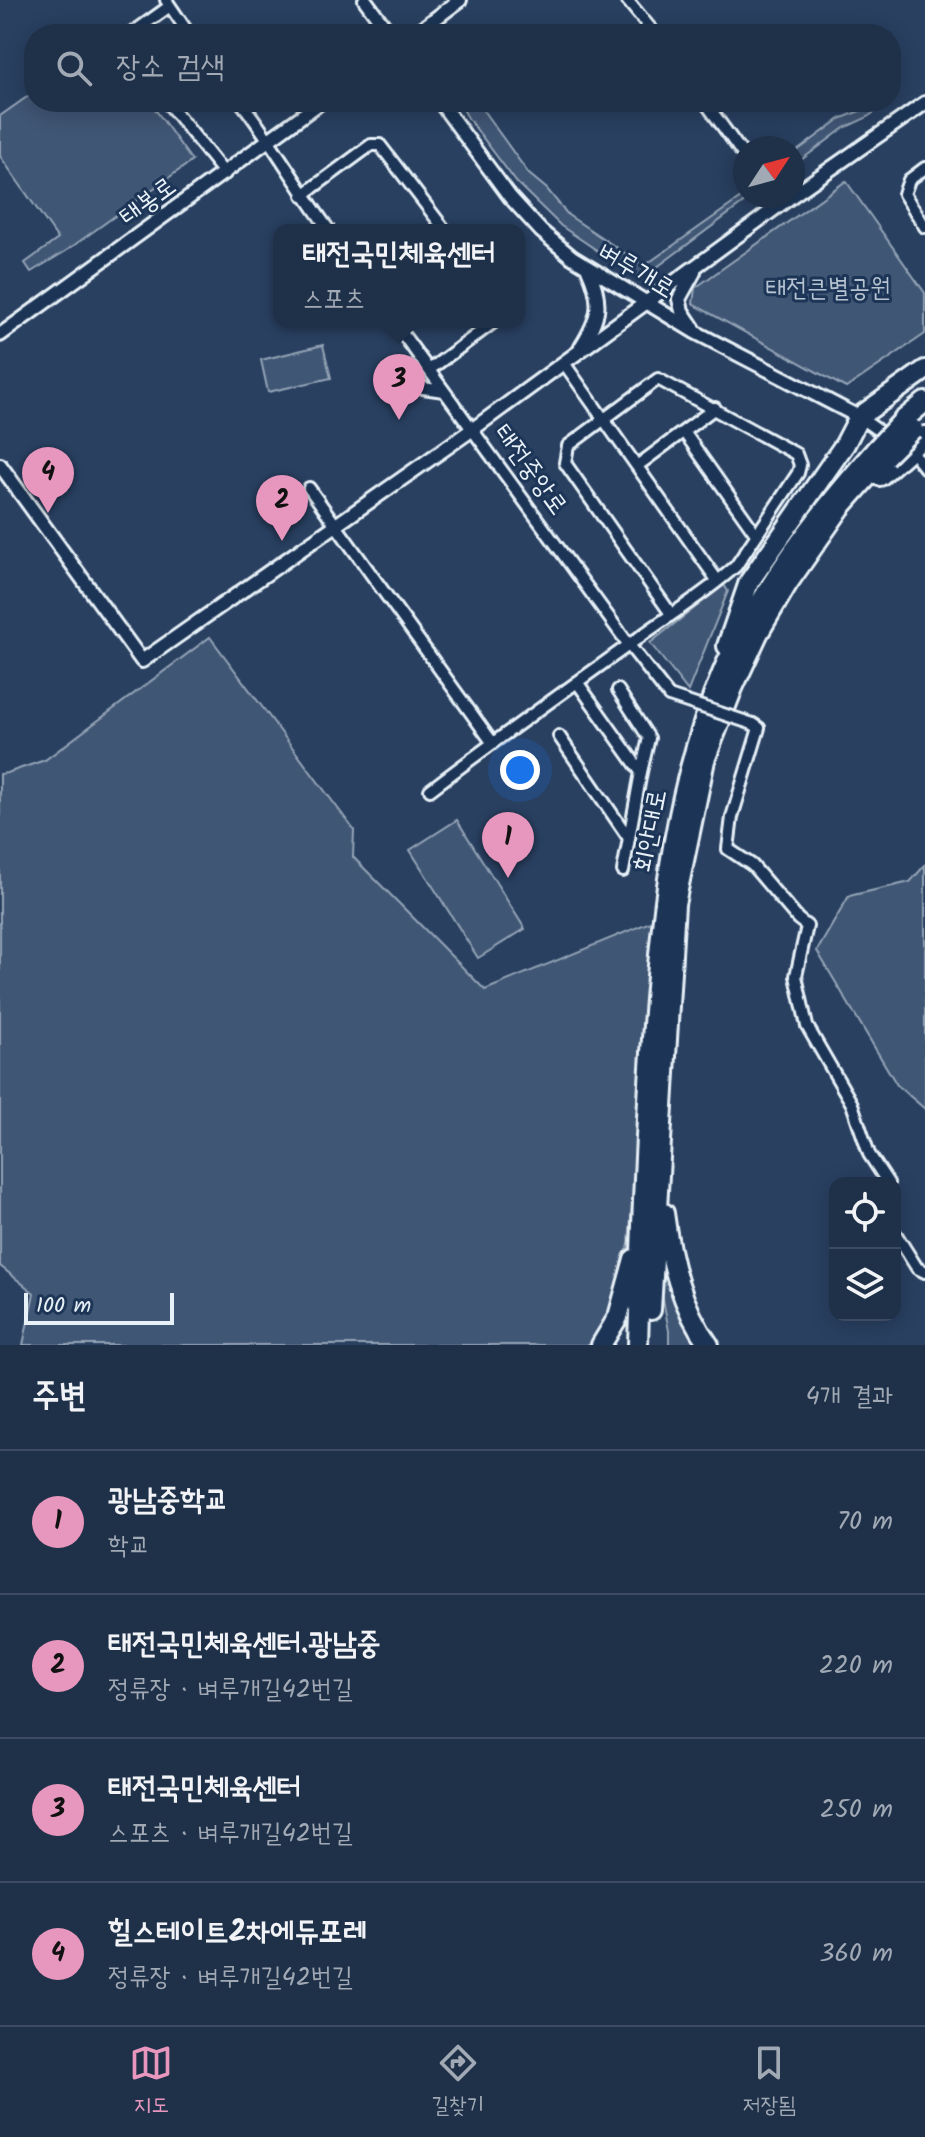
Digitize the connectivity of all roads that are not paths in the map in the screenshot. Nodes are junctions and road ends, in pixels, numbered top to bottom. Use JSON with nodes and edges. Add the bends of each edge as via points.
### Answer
{"nodes":[{"id":1,"x":365,"y":0,"type":"edge"},
{"id":2,"x":460,"y":0,"type":"edge"},
{"id":3,"x":627,"y":0,"type":"edge"},
{"id":4,"x":168,"y":3,"type":"edge"},
{"id":5,"x":143,"y":24,"type":"edge"},
{"id":6,"x":182,"y":24,"type":"edge"},
{"id":7,"x":383,"y":24,"type":"edge"},
{"id":8,"x":428,"y":24,"type":"edge"},
{"id":9,"x":647,"y":24,"type":"edge"},
{"id":10,"x":925,"y":103,"type":"edge"},
{"id":11,"x":175,"y":112,"type":"edge"},
{"id":12,"x":249,"y":112,"type":"edge"},
{"id":13,"x":307,"y":112,"type":"edge"},
{"id":14,"x":447,"y":112,"type":"edge"},
{"id":15,"x":712,"y":112,"type":"edge"},
{"id":16,"x":270,"y":139,"type":"junction"},
{"id":17,"x":733,"y":140,"type":"edge"},
{"id":18,"x":925,"y":168,"type":"edge"},
{"id":19,"x":225,"y":174,"type":"junction"},
{"id":20,"x":805,"y":187,"type":"edge"},
{"id":21,"x":303,"y":195,"type":"junction"},
{"id":22,"x":766,"y":208,"type":"edge"},
{"id":23,"x":325,"y":224,"type":"edge"},
{"id":24,"x":440,"y":224,"type":"edge"},
{"id":25,"x":925,"y":227,"type":"edge"},
{"id":26,"x":701,"y":262,"type":"junction"},
{"id":27,"x":588,"y":269,"type":"junction"},
{"id":28,"x":647,"y":302,"type":"junction"},
{"id":29,"x":398,"y":328,"type":"edge"},
{"id":30,"x":486,"y":328,"type":"edge"},
{"id":31,"x":695,"y":332,"type":"junction"},
{"id":32,"x":0,"y":335,"type":"edge"},
{"id":33,"x":577,"y":354,"type":"junction"},
{"id":34,"x":564,"y":363,"type":"junction"},
{"id":35,"x":393,"y":368,"type":"dead end"},
{"id":36,"x":429,"y":370,"type":"junction"},
{"id":37,"x":925,"y":370,"type":"edge"},
{"id":38,"x":444,"y":391,"type":"junction"},
{"id":39,"x":925,"y":402,"type":"edge"},
{"id":40,"x":715,"y":408,"type":"junction"},
{"id":41,"x":859,"y":417,"type":"junction"},
{"id":42,"x":604,"y":421,"type":"junction"},
{"id":43,"x":916,"y":426,"type":"edge"},
{"id":44,"x":473,"y":429,"type":"junction"},
{"id":45,"x":684,"y":432,"type":"junction"},
{"id":46,"x":896,"y":447,"type":"edge"},
{"id":47,"x":0,"y":465,"type":"edge"},
{"id":48,"x":637,"y":466,"type":"junction"},
{"id":49,"x":925,"y":468,"type":"edge"},
{"id":50,"x":309,"y":488,"type":"dead end"},
{"id":51,"x":334,"y":524,"type":"junction"},
{"id":52,"x":756,"y":534,"type":"junction"},
{"id":53,"x":717,"y":580,"type":"junction"},
{"id":54,"x":671,"y":614,"type":"junction"},
{"id":55,"x":629,"y":645,"type":"junction"},
{"id":56,"x":723,"y":669,"type":"junction"},
{"id":57,"x":577,"y":682,"type":"junction"},
{"id":58,"x":733,"y":688,"type":"junction"},
{"id":59,"x":618,"y":690,"type":"dead end"},
{"id":60,"x":559,"y":736,"type":"dead end"},
{"id":61,"x":492,"y":742,"type":"junction"},
{"id":62,"x":641,"y":772,"type":"junction"},
{"id":63,"x":430,"y":790,"type":"dead end"},
{"id":64,"x":628,"y":837,"type":"junction"},
{"id":65,"x":623,"y":871,"type":"dead end"},
{"id":66,"x":660,"y":1177,"type":"junction"},
{"id":67,"x":884,"y":1177,"type":"edge"},
{"id":68,"x":641,"y":1229,"type":"junction"},
{"id":69,"x":901,"y":1243,"type":"edge"},
{"id":70,"x":925,"y":1272,"type":"edge"},
{"id":71,"x":601,"y":1345,"type":"edge"},
{"id":72,"x":638,"y":1345,"type":"edge"},
{"id":73,"x":650,"y":1345,"type":"edge"},
{"id":74,"x":709,"y":1345,"type":"edge"}],
"edges":[{"from":1,"to":7,"type":"street"},
{"from":2,"to":8,"type":"street"},
{"from":3,"to":9,"type":"street"},
{"from":4,"to":5,"type":"street"},
{"from":4,"to":6,"type":"street"},
{"from":10,"to":20,"type":"street"},
{"from":11,"to":19,"type":"street"},
{"from":12,"to":16,"type":"street"},
{"from":13,"to":16,"type":"street","name":"태봉로"},
{"from":14,"to":27,"type":"street","name":"벼루개로","via":[[526,215]]},
{"from":15,"to":17,"type":"street"},
{"from":16,"to":19,"type":"street","name":"태봉로"},
{"from":16,"to":21,"type":"street"},
{"from":18,"to":25,"type":"street","via":[[909,180],[904,194]]},
{"from":19,"to":32,"type":"street","name":"태봉로"},
{"from":21,"to":23,"type":"street"},
{"from":21,"to":24,"type":"street","via":[[371,145],[380,145]]},
{"from":22,"to":26,"type":"street"},
{"from":26,"to":28,"type":"street"},
{"from":26,"to":31,"type":"street","via":[[679,299]]},
{"from":27,"to":28,"type":"street","name":"벼루개로"},
{"from":27,"to":33,"type":"street","via":[[598,297],[598,318]]},
{"from":28,"to":31,"type":"street","name":"벼루개로"},
{"from":28,"to":33,"type":"street"},
{"from":29,"to":36,"type":"street","name":"태전중앙로"},
{"from":30,"to":36,"type":"street"},
{"from":31,"to":41,"type":"street","name":"벼루개로"},
{"from":33,"to":34,"type":"street"},
{"from":34,"to":42,"type":"street"},
{"from":34,"to":44,"type":"street"},
{"from":35,"to":38,"type":"street","via":[[423,388]]},
{"from":36,"to":38,"type":"street","name":"태전중앙로"},
{"from":37,"to":41,"type":"highway"},
{"from":38,"to":44,"type":"street","name":"태전중앙로"},
{"from":39,"to":43,"type":"highway"},
{"from":40,"to":42,"type":"street","via":[[658,379]]},
{"from":40,"to":45,"type":"street"},
{"from":40,"to":52,"type":"street","via":[[796,454],[800,465]]},
{"from":41,"to":46,"type":"street"},
{"from":41,"to":56,"type":"highway","via":[[749,582]]},
{"from":42,"to":48,"type":"street"},
{"from":42,"to":54,"type":"street","via":[[568,446],[565,463]]},
{"from":43,"to":46,"type":"highway","bridge":true},
{"from":43,"to":46,"type":"highway"},
{"from":44,"to":51,"type":"street"},
{"from":44,"to":55,"type":"street","name":"태전중앙로"},
{"from":45,"to":48,"type":"street"},
{"from":45,"to":52,"type":"street"},
{"from":46,"to":49,"type":"street"},
{"from":46,"to":56,"type":"highway","name":"회안대로","via":[[827,505],[773,579]]},
{"from":46,"to":58,"type":"highway","via":[[883,472],[810,563]]},
{"from":46,"to":58,"type":"highway","name":"회안대로","via":[[841,507],[797,571]]},
{"from":47,"to":51,"type":"street","via":[[142,661]]},
{"from":48,"to":53,"type":"street"},
{"from":50,"to":51,"type":"street"},
{"from":51,"to":61,"type":"street"},
{"from":52,"to":53,"type":"street","via":[[736,566]]},
{"from":53,"to":54,"type":"street"},
{"from":54,"to":55,"type":"street"},
{"from":55,"to":57,"type":"street"},
{"from":55,"to":67,"type":"street","name":"태전중앙로","bridge":true,"via":[[669,696],[759,728],[732,817],[728,849],[752,865],[807,926],[796,976],[807,1026],[852,1104],[869,1154]]},
{"from":56,"to":68,"type":"highway","name":"회안대로","via":[[691,764],[665,895]]},
{"from":57,"to":61,"type":"street"},
{"from":57,"to":62,"type":"street"},
{"from":58,"to":66,"type":"highway","name":"회안대로","via":[[705,760],[675,904]]},
{"from":59,"to":62,"type":"street","via":[[649,738]]},
{"from":60,"to":64,"type":"street"},
{"from":61,"to":63,"type":"street"},
{"from":62,"to":64,"type":"street"},
{"from":64,"to":65,"type":"street"},
{"from":66,"to":73,"type":"highway","name":"회안대로"},
{"from":66,"to":74,"type":"highway","via":[[684,1301]]},
{"from":68,"to":71,"type":"highway","via":[[618,1317]]},
{"from":68,"to":72,"type":"highway","name":"회안대로"},
{"from":69,"to":70,"type":"street"}]}
